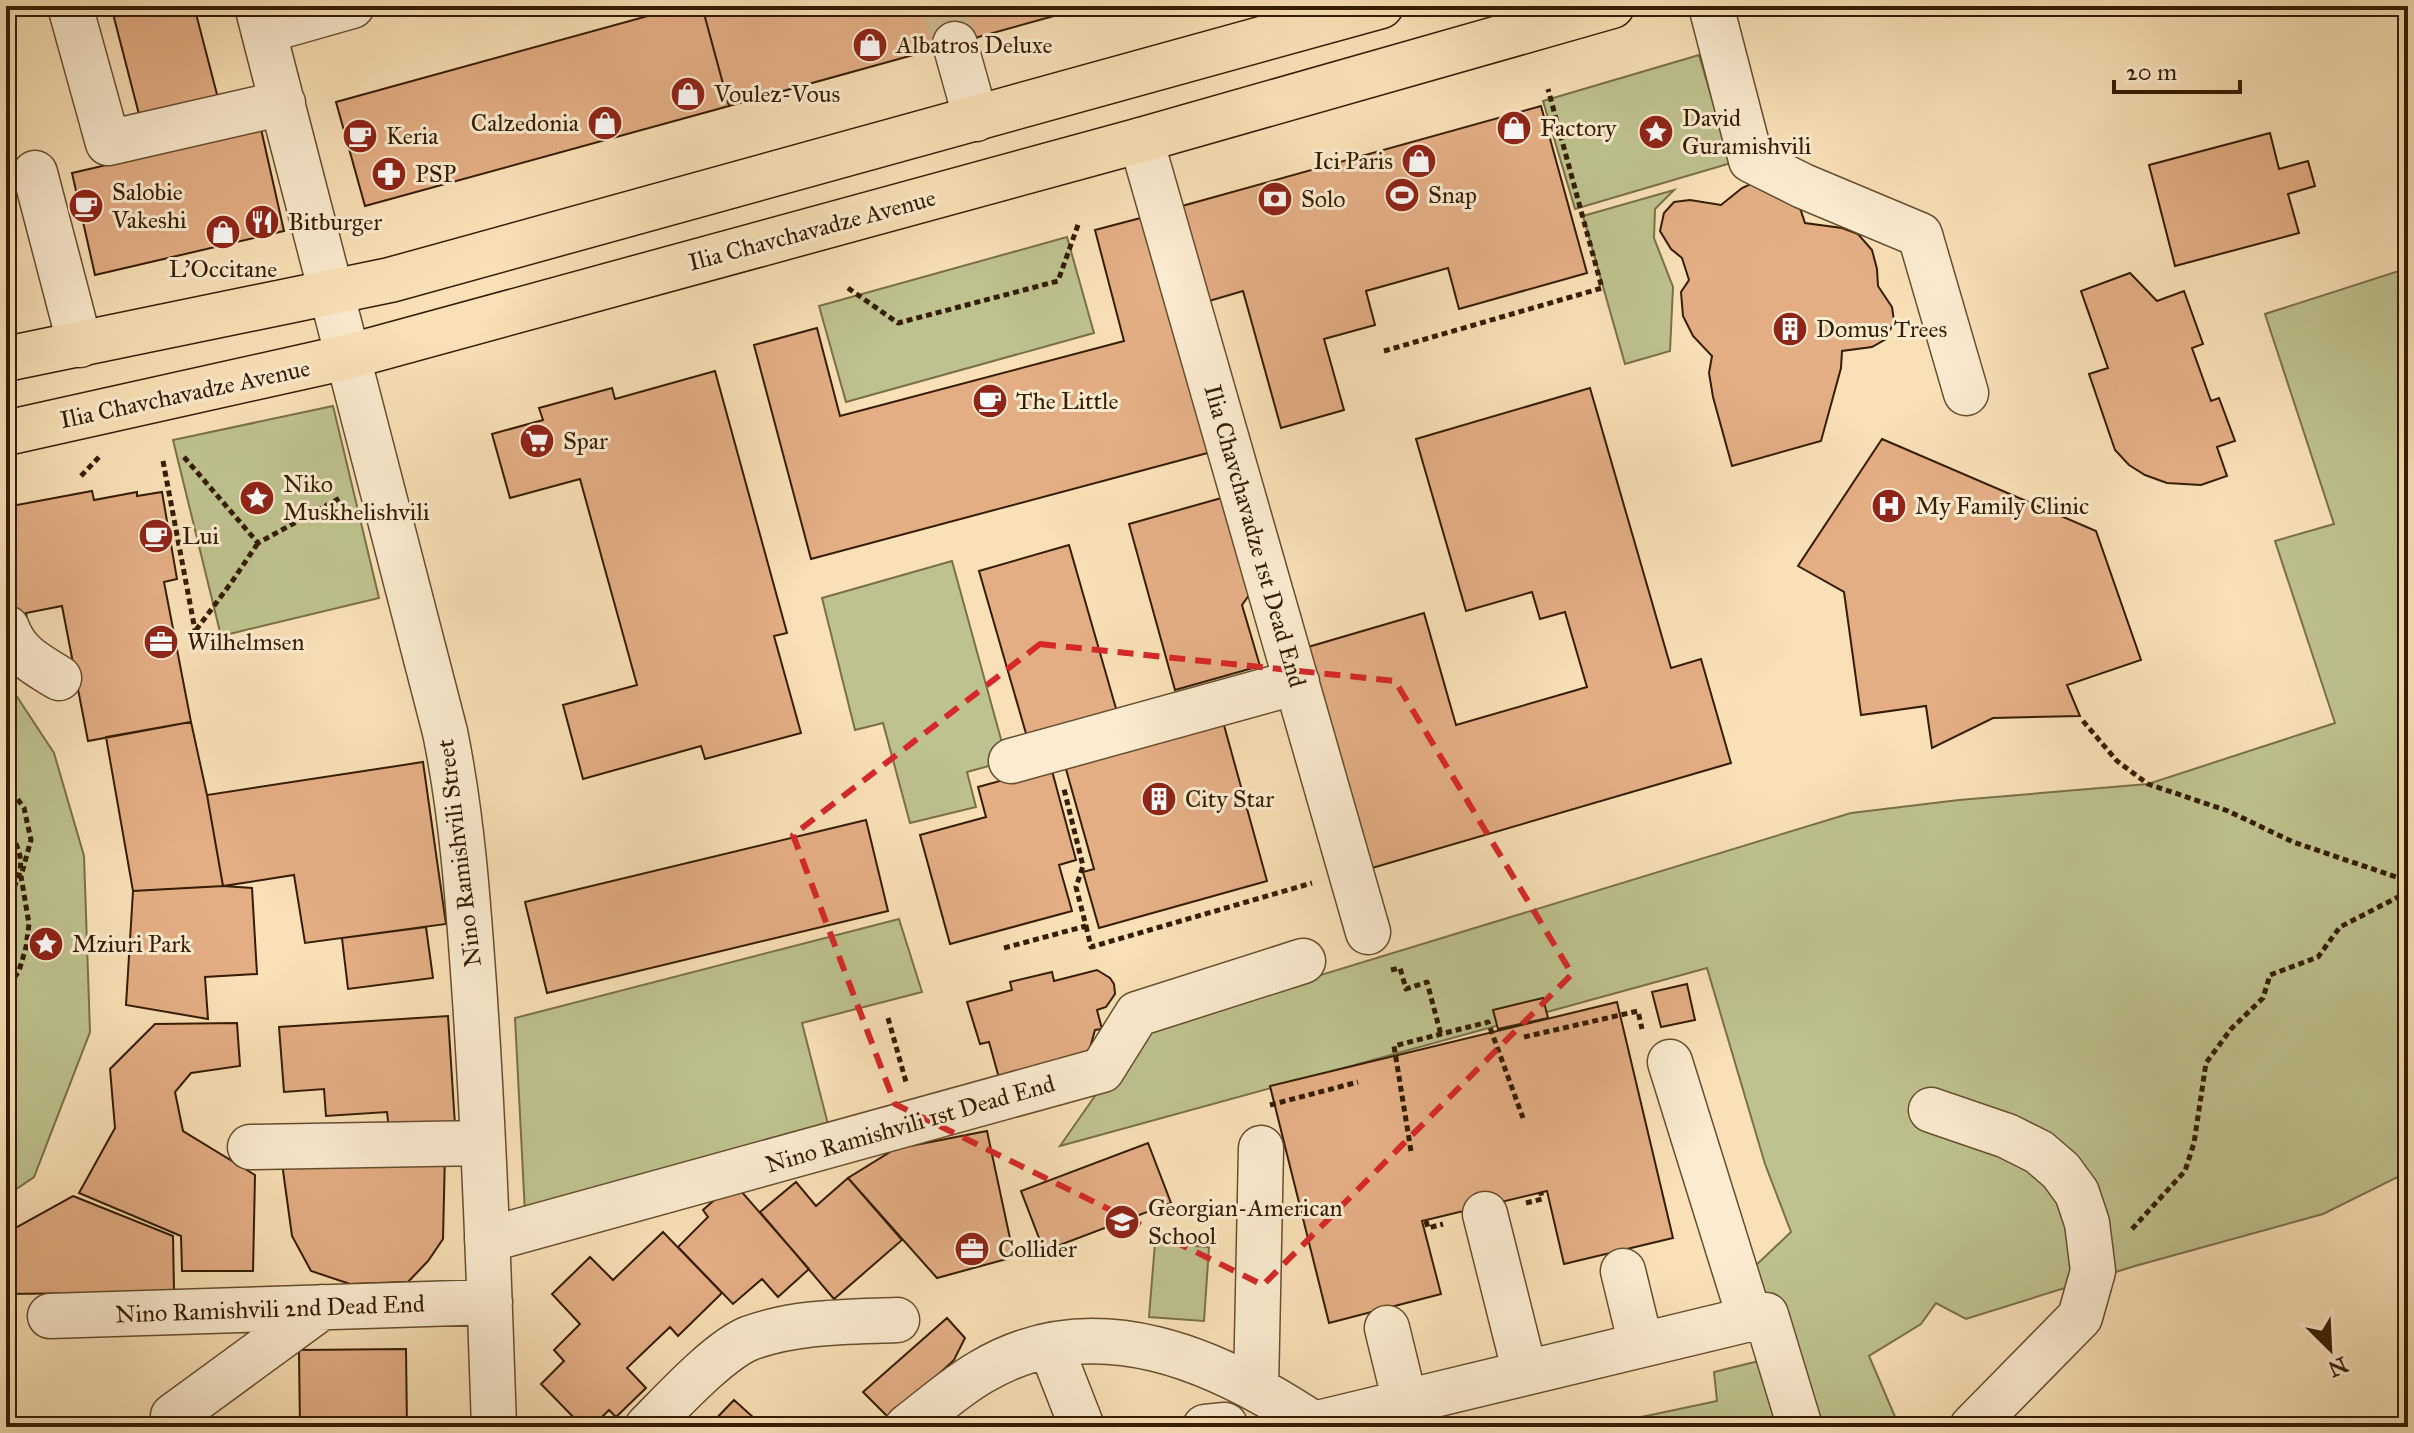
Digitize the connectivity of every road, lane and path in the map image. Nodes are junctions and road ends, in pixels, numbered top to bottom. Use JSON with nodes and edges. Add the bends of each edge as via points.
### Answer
{"nodes":[{"id":1,"x":70,"y":6,"type":"edge"},
{"id":2,"x":352,"y":6,"type":"edge"},
{"id":3,"x":1381,"y":6,"type":"edge"},
{"id":4,"x":1612,"y":6,"type":"edge"},
{"id":5,"x":1711,"y":6,"type":"edge"},
{"id":6,"x":261,"y":18,"type":"edge"},
{"id":7,"x":955,"y":44,"type":"tunnel mouth"},
{"id":8,"x":1548,"y":89,"type":"dead end"},
{"id":9,"x":283,"y":103,"type":"junction"},
{"id":10,"x":976,"y":119,"type":"junction"},
{"id":11,"x":1141,"y":140,"type":"junction"},
{"id":12,"x":35,"y":173,"type":"dead end"},
{"id":13,"x":1079,"y":222,"type":"dead end"},
{"id":14,"x":848,"y":288,"type":"dead end"},
{"id":15,"x":331,"y":293,"type":"junction"},
{"id":16,"x":80,"y":345,"type":"junction"},
{"id":17,"x":1384,"y":351,"type":"dead end"},
{"id":18,"x":347,"y":357,"type":"junction"},
{"id":19,"x":6,"y":359,"type":"edge"},
{"id":20,"x":1966,"y":393,"type":"dead end"},
{"id":21,"x":6,"y":433,"type":"edge"},
{"id":22,"x":184,"y":457,"type":"dead end"},
{"id":23,"x":163,"y":461,"type":"dead end"},
{"id":24,"x":378,"y":477,"type":"junction"},
{"id":25,"x":258,"y":543,"type":"junction"},
{"id":26,"x":7,"y":628,"type":"edge"},
{"id":27,"x":59,"y":678,"type":"dead end"},
{"id":28,"x":1297,"y":682,"type":"junction"},
{"id":29,"x":2083,"y":721,"type":"dead end"},
{"id":30,"x":1053,"y":749,"type":"junction"},
{"id":31,"x":1011,"y":761,"type":"dead end"},
{"id":32,"x":6,"y":783,"type":"edge"},
{"id":33,"x":6,"y":826,"type":"edge"},
{"id":34,"x":1351,"y":871,"type":"junction"},
{"id":35,"x":6,"y":874,"type":"edge"},
{"id":36,"x":21,"y":876,"type":"junction"},
{"id":37,"x":2408,"y":881,"type":"edge"},
{"id":38,"x":2408,"y":894,"type":"edge"},
{"id":39,"x":6,"y":901,"type":"edge"},
{"id":40,"x":1086,"y":926,"type":"junction"},
{"id":41,"x":1368,"y":932,"type":"dead end"},
{"id":42,"x":1004,"y":948,"type":"dead end"},
{"id":43,"x":1303,"y":961,"type":"dead end"},
{"id":44,"x":1380,"y":973,"type":"dead end"},
{"id":45,"x":6,"y":989,"type":"edge"},
{"id":46,"x":888,"y":1018,"type":"dead end"},
{"id":47,"x":1441,"y":1035,"type":"junction"},
{"id":48,"x":1524,"y":1037,"type":"dead end"},
{"id":49,"x":1657,"y":1050,"type":"joint"},
{"id":50,"x":1358,"y":1082,"type":"dead end"},
{"id":51,"x":1274,"y":1104,"type":"dead end"},
{"id":52,"x":1931,"y":1110,"type":"dead end"},
{"id":53,"x":1523,"y":1118,"type":"dead end"},
{"id":54,"x":917,"y":1123,"type":"junction"},
{"id":55,"x":483,"y":1143,"type":"junction"},
{"id":56,"x":250,"y":1147,"type":"dead end"},
{"id":57,"x":1261,"y":1148,"type":"dead end"},
{"id":58,"x":1411,"y":1151,"type":"dead end"},
{"id":59,"x":1485,"y":1214,"type":"dead end"},
{"id":60,"x":487,"y":1240,"type":"junction"},
{"id":61,"x":1623,"y":1271,"type":"dead end"},
{"id":62,"x":2093,"y":1271,"type":"junction"},
{"id":63,"x":490,"y":1302,"type":"junction"},
{"id":64,"x":322,"y":1307,"type":"junction"},
{"id":65,"x":50,"y":1316,"type":"dead end"},
{"id":66,"x":1750,"y":1319,"type":"junction"},
{"id":67,"x":897,"y":1320,"type":"dead end"},
{"id":68,"x":1387,"y":1328,"type":"dead end"},
{"id":69,"x":1050,"y":1345,"type":"junction"},
{"id":70,"x":1641,"y":1345,"type":"junction"},
{"id":71,"x":1525,"y":1373,"type":"junction"},
{"id":72,"x":1256,"y":1388,"type":"junction"},
{"id":73,"x":1405,"y":1402,"type":"junction"},
{"id":74,"x":173,"y":1416,"type":"dead end"},
{"id":75,"x":1316,"y":1426,"type":"edge"},
{"id":76,"x":494,"y":1427,"type":"edge"},
{"id":77,"x":647,"y":1427,"type":"edge"},
{"id":78,"x":907,"y":1427,"type":"edge"},
{"id":79,"x":1082,"y":1427,"type":"edge"},
{"id":80,"x":1800,"y":1427,"type":"edge"},
{"id":81,"x":1972,"y":1427,"type":"edge"}],
"edges":[{"from":1,"to":9,"type":"street","via":[[108,143]]},
{"from":2,"to":6,"type":"street"},
{"from":3,"to":10,"type":"main road"},
{"from":4,"to":11,"type":"main road","name":"Ilia Chavchavadze Avenue"},
{"from":5,"to":20,"type":"street","via":[[1751,160],[1920,235]]},
{"from":6,"to":9,"type":"street","name":"Nino Ramishvili Street"},
{"from":7,"to":10,"type":"street"},
{"from":8,"to":17,"type":"path","via":[[1602,288]]},
{"from":9,"to":15,"type":"street","name":"Nino Ramishvili Street"},
{"from":10,"to":15,"type":"main road"},
{"from":11,"to":18,"type":"main road","name":"Ilia Chavchavadze Avenue"},
{"from":11,"to":28,"type":"street","name":"Ilia Chavchavadze 1st Dead End"},
{"from":12,"to":16,"type":"street"},
{"from":13,"to":14,"type":"path","via":[[1058,281],[898,323]]},
{"from":15,"to":16,"type":"main road"},
{"from":15,"to":18,"type":"street","name":"Nino Ramishvili Street"},
{"from":16,"to":19,"type":"main road"},
{"from":18,"to":21,"type":"main road","name":"Ilia Chavchavadze Avenue"},
{"from":18,"to":24,"type":"street","name":"Nino Ramishvili Street"},
{"from":22,"to":25,"type":"path"},
{"from":23,"to":25,"type":"path","via":[[195,630]]},
{"from":24,"to":25,"type":"path"},
{"from":24,"to":55,"type":"street","name":"Nino Ramishvili Street","via":[[456,790]]},
{"from":26,"to":27,"type":"street","via":[[12,644],[25,657]]},
{"from":28,"to":30,"type":"street"},
{"from":28,"to":34,"type":"street","name":"Ilia Chavchavadze 1st Dead End"},
{"from":29,"to":37,"type":"path","via":[[2117,761],[2148,784]]},
{"from":30,"to":31,"type":"street"},
{"from":30,"to":40,"type":"path","via":[[1083,866],[1076,887]]},
{"from":32,"to":36,"type":"path","via":[[24,808],[31,840]]},
{"from":33,"to":36,"type":"path","via":[[19,852]]},
{"from":34,"to":40,"type":"path","via":[[1091,947]]},
{"from":34,"to":41,"type":"street","name":"Ilia Chavchavadze 1st Dead End"},
{"from":35,"to":36,"type":"path"},
{"from":36,"to":39,"type":"path"},
{"from":36,"to":45,"type":"path","via":[[29,924],[19,971]]},
{"from":38,"to":62,"type":"path","via":[[2340,927],[2318,957],[2270,975],[2263,998],[2206,1063],[2185,1171]]},
{"from":40,"to":42,"type":"path"},
{"from":43,"to":54,"type":"street","name":"Nino Ramishvili 1st Dead End","via":[[1137,1014],[1102,1070]]},
{"from":44,"to":47,"type":"path","via":[[1400,968],[1406,989],[1427,982]]},
{"from":46,"to":54,"type":"path"},
{"from":47,"to":53,"type":"path","via":[[1488,1022]]},
{"from":47,"to":58,"type":"path","via":[[1394,1046]]},
{"from":48,"to":49,"type":"path","via":[[1638,1011]]},
{"from":49,"to":66,"type":"street"},
{"from":50,"to":51,"type":"path"},
{"from":52,"to":62,"type":"street","via":[[2007,1136],[2061,1171],[2077,1193],[2087,1223]]},
{"from":54,"to":60,"type":"street","name":"Nino Ramishvili 1st Dead End"},
{"from":55,"to":56,"type":"street"},
{"from":55,"to":60,"type":"street","name":"Nino Ramishvili Street"},
{"from":57,"to":72,"type":"street"},
{"from":59,"to":71,"type":"street"},
{"from":60,"to":63,"type":"street","name":"Nino Ramishvili Street"},
{"from":61,"to":70,"type":"street"},
{"from":62,"to":81,"type":"street","via":[[2080,1317]]},
{"from":63,"to":64,"type":"street","name":"Nino Ramishvili 2nd Dead End"},
{"from":63,"to":76,"type":"street","name":"Nino Ramishvili Street"},
{"from":64,"to":65,"type":"street","name":"Nino Ramishvili 2nd Dead End"},
{"from":64,"to":74,"type":"street"},
{"from":66,"to":70,"type":"street"},
{"from":66,"to":80,"type":"street","via":[[1766,1315]]},
{"from":67,"to":77,"type":"street","via":[[814,1323],[747,1339],[704,1370]]},
{"from":68,"to":73,"type":"street"},
{"from":69,"to":72,"type":"street","via":[[1107,1340],[1156,1349],[1207,1364]]},
{"from":69,"to":78,"type":"street","via":[[980,1373]]},
{"from":69,"to":79,"type":"street"},
{"from":70,"to":71,"type":"street"},
{"from":71,"to":73,"type":"street"},
{"from":72,"to":75,"type":"street"},
{"from":73,"to":75,"type":"street"}]}
